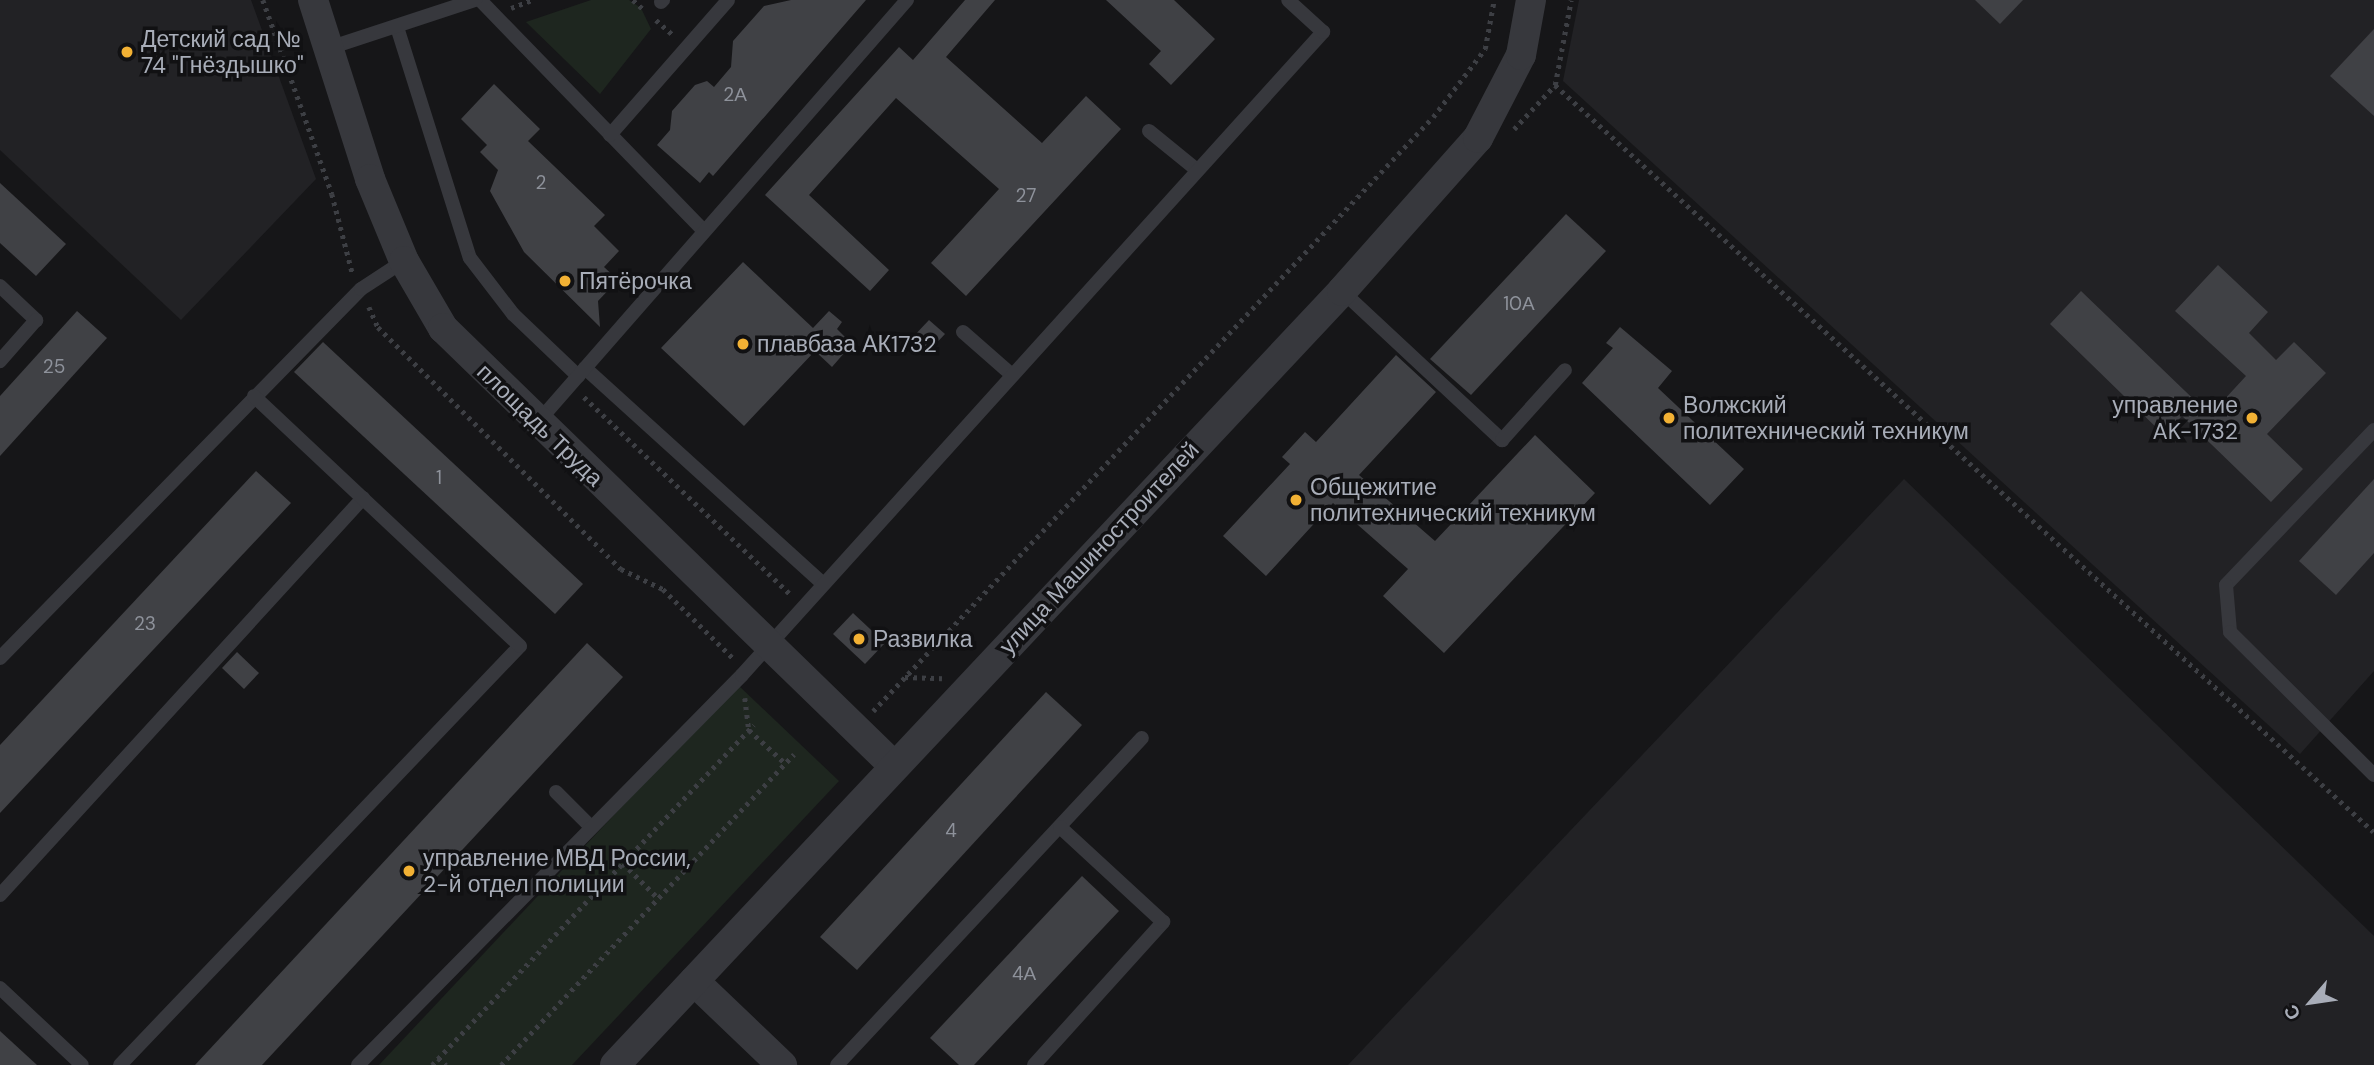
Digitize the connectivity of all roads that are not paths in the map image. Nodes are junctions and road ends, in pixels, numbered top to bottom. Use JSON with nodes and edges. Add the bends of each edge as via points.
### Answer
{"nodes":[{"id":1,"x":313,"y":0,"type":"edge"},
{"id":2,"x":477,"y":0,"type":"edge"},
{"id":3,"x":728,"y":0,"type":"edge"},
{"id":4,"x":907,"y":0,"type":"edge"},
{"id":5,"x":1289,"y":0,"type":"edge"},
{"id":6,"x":1531,"y":0,"type":"edge"},
{"id":7,"x":397,"y":27,"type":"junction"},
{"id":8,"x":329,"y":48,"type":"junction"},
{"id":9,"x":1149,"y":131,"type":"dead end"},
{"id":10,"x":610,"y":135,"type":"junction"},
{"id":11,"x":1197,"y":170,"type":"junction"},
{"id":12,"x":704,"y":231,"type":"junction"},
{"id":13,"x":404,"y":261,"type":"junction"},
{"id":14,"x":0,"y":286,"type":"edge"},
{"id":15,"x":1342,"y":291,"type":"junction"},
{"id":16,"x":963,"y":332,"type":"dead end"},
{"id":17,"x":0,"y":361,"type":"edge"},
{"id":18,"x":1565,"y":370,"type":"dead end"},
{"id":19,"x":1011,"y":374,"type":"junction"},
{"id":20,"x":578,"y":376,"type":"junction"},
{"id":21,"x":254,"y":396,"type":"junction"},
{"id":22,"x":537,"y":423,"type":"junction"},
{"id":23,"x":2374,"y":430,"type":"edge"},
{"id":24,"x":363,"y":498,"type":"junction"},
{"id":25,"x":821,"y":582,"type":"junction"},
{"id":26,"x":766,"y":643,"type":"junction"},
{"id":27,"x":0,"y":659,"type":"edge"},
{"id":28,"x":1142,"y":738,"type":"dead end"},
{"id":29,"x":894,"y":766,"type":"junction"},
{"id":30,"x":2374,"y":775,"type":"edge"},
{"id":31,"x":556,"y":792,"type":"dead end"},
{"id":32,"x":591,"y":827,"type":"junction"},
{"id":33,"x":1060,"y":827,"type":"junction"},
{"id":34,"x":0,"y":895,"type":"edge"},
{"id":35,"x":694,"y":981,"type":"junction"},
{"id":36,"x":0,"y":988,"type":"edge"},
{"id":37,"x":82,"y":1065,"type":"edge"},
{"id":38,"x":120,"y":1065,"type":"edge"},
{"id":39,"x":358,"y":1065,"type":"edge"},
{"id":40,"x":615,"y":1065,"type":"edge"},
{"id":41,"x":782,"y":1065,"type":"edge"},
{"id":42,"x":837,"y":1065,"type":"edge"},
{"id":43,"x":1034,"y":1065,"type":"edge"}],
"edges":[{"from":1,"to":8,"type":"street","name":"площадь Труда"},
{"from":2,"to":7,"type":"lane"},
{"from":2,"to":10,"type":"lane"},
{"from":3,"to":10,"type":"lane"},
{"from":4,"to":12,"type":"lane"},
{"from":5,"to":11,"type":"lane","via":[[1323,32]]},
{"from":6,"to":15,"type":"street","name":"улица Машиностроителей","via":[[1521,55],[1478,138]]},
{"from":7,"to":8,"type":"lane"},
{"from":7,"to":20,"type":"lane","via":[[470,258],[513,314]]},
{"from":8,"to":13,"type":"street","name":"площадь Труда","via":[[370,178]]},
{"from":9,"to":11,"type":"lane"},
{"from":10,"to":12,"type":"lane"},
{"from":11,"to":19,"type":"lane"},
{"from":12,"to":20,"type":"lane"},
{"from":13,"to":21,"type":"lane","via":[[361,289]]},
{"from":13,"to":22,"type":"street","name":"площадь Труда","via":[[458,347]]},
{"from":14,"to":17,"type":"lane","via":[[36,320]]},
{"from":15,"to":18,"type":"lane","via":[[1502,440]]},
{"from":15,"to":29,"type":"street","name":"улица Машиностроителей"},
{"from":16,"to":19,"type":"lane"},
{"from":19,"to":25,"type":"lane"},
{"from":20,"to":22,"type":"lane"},
{"from":20,"to":25,"type":"lane"},
{"from":21,"to":24,"type":"lane"},
{"from":21,"to":27,"type":"lane"},
{"from":22,"to":26,"type":"street","name":"площадь Труда"},
{"from":23,"to":30,"type":"lane","via":[[2226,585],[2230,632]]},
{"from":24,"to":34,"type":"lane"},
{"from":24,"to":38,"type":"lane","via":[[520,646]]},
{"from":25,"to":26,"type":"lane"},
{"from":26,"to":29,"type":"street","name":"площадь Труда"},
{"from":26,"to":32,"type":"lane","via":[[743,675]]},
{"from":28,"to":33,"type":"lane"},
{"from":29,"to":35,"type":"street","name":"улица Машиностроителей"},
{"from":31,"to":32,"type":"lane"},
{"from":32,"to":39,"type":"lane"},
{"from":33,"to":42,"type":"lane"},
{"from":33,"to":43,"type":"lane","via":[[1163,922]]},
{"from":35,"to":40,"type":"street","name":"улица Машиностроителей"},
{"from":35,"to":41,"type":"street"},
{"from":36,"to":37,"type":"lane"}]}
